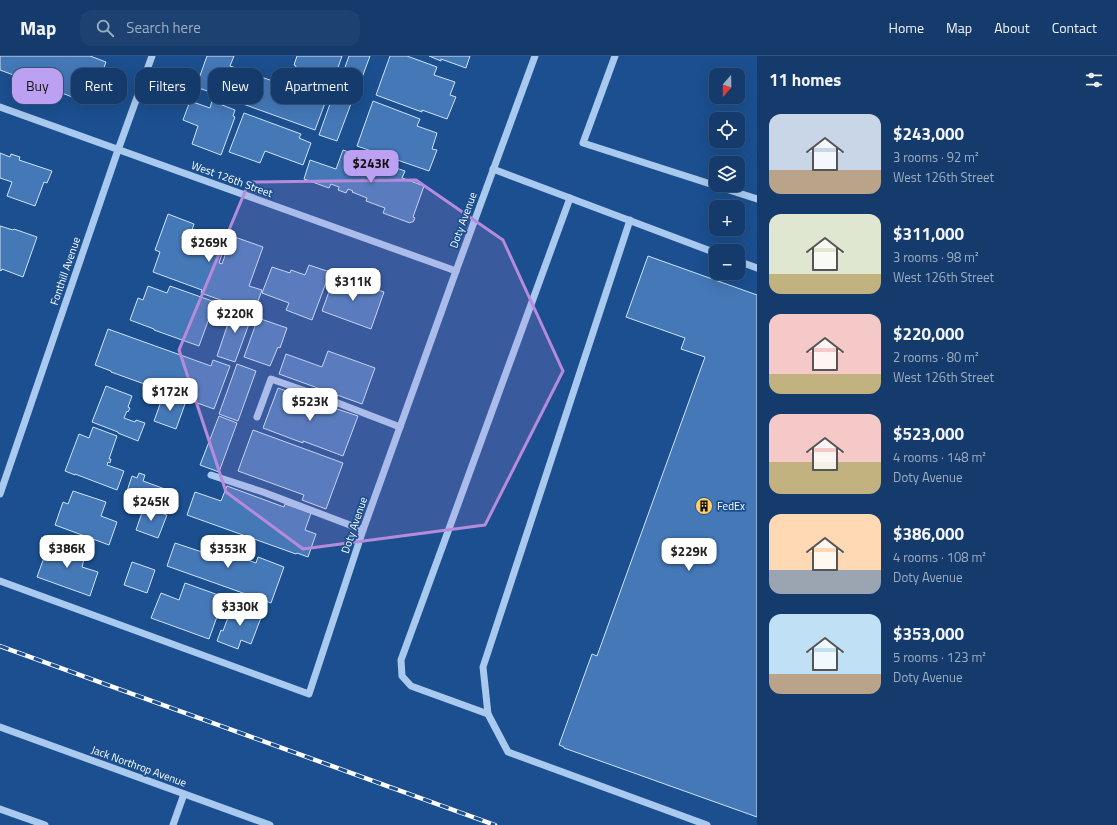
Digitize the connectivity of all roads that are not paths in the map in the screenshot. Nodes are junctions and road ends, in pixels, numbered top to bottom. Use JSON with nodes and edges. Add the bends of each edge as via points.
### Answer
{"nodes":[{"id":1,"x":152,"y":56,"type":"edge"},
{"id":2,"x":535,"y":56,"type":"edge"},
{"id":3,"x":615,"y":56,"type":"edge"},
{"id":4,"x":0,"y":107,"type":"edge"},
{"id":5,"x":118,"y":150,"type":"junction"},
{"id":6,"x":493,"y":169,"type":"junction"},
{"id":7,"x":570,"y":198,"type":"junction"},
{"id":8,"x":757,"y":199,"type":"edge"},
{"id":9,"x":630,"y":220,"type":"junction"},
{"id":10,"x":709,"y":250,"type":"edge"},
{"id":11,"x":745,"y":264,"type":"edge"},
{"id":12,"x":757,"y":268,"type":"edge"},
{"id":13,"x":456,"y":271,"type":"junction"},
{"id":14,"x":257,"y":418,"type":"dead end"},
{"id":15,"x":400,"y":427,"type":"junction"},
{"id":16,"x":211,"y":475,"type":"dead end"},
{"id":17,"x":0,"y":494,"type":"edge"},
{"id":18,"x":363,"y":530,"type":"junction"},
{"id":19,"x":0,"y":581,"type":"edge"},
{"id":20,"x":488,"y":714,"type":"junction"},
{"id":21,"x":0,"y":727,"type":"edge"},
{"id":22,"x":184,"y":794,"type":"junction"},
{"id":23,"x":0,"y":809,"type":"edge"},
{"id":24,"x":45,"y":825,"type":"edge"},
{"id":25,"x":173,"y":825,"type":"edge"},
{"id":26,"x":270,"y":825,"type":"edge"},
{"id":27,"x":707,"y":825,"type":"edge"}],
"edges":[{"from":1,"to":5,"type":"street","name":"Fonthill Avenue"},
{"from":2,"to":6,"type":"street","name":"Doty Avenue"},
{"from":3,"to":8,"type":"street","via":[[583,143]]},
{"from":4,"to":5,"type":"street","name":"West 126th Street"},
{"from":5,"to":13,"type":"street","name":"West 126th Street"},
{"from":5,"to":17,"type":"street","name":"Fonthill Avenue"},
{"from":6,"to":7,"type":"street"},
{"from":6,"to":13,"type":"street","name":"Doty Avenue"},
{"from":7,"to":9,"type":"street"},
{"from":7,"to":20,"type":"street","via":[[401,660],[402,676],[411,686]]},
{"from":9,"to":10,"type":"street"},
{"from":9,"to":20,"type":"street","via":[[483,667]]},
{"from":11,"to":12,"type":"street"},
{"from":13,"to":15,"type":"street","name":"Doty Avenue"},
{"from":14,"to":15,"type":"street","via":[[271,380]]},
{"from":15,"to":18,"type":"street","name":"Doty Avenue"},
{"from":16,"to":18,"type":"street"},
{"from":18,"to":19,"type":"street","name":"Doty Avenue","via":[[309,694]]},
{"from":20,"to":27,"type":"street","via":[[508,752]]},
{"from":21,"to":22,"type":"street","name":"Jack Northrop Avenue"},
{"from":22,"to":25,"type":"street"},
{"from":22,"to":26,"type":"street","name":"Jack Northrop Avenue"},
{"from":23,"to":24,"type":"street"}]}
